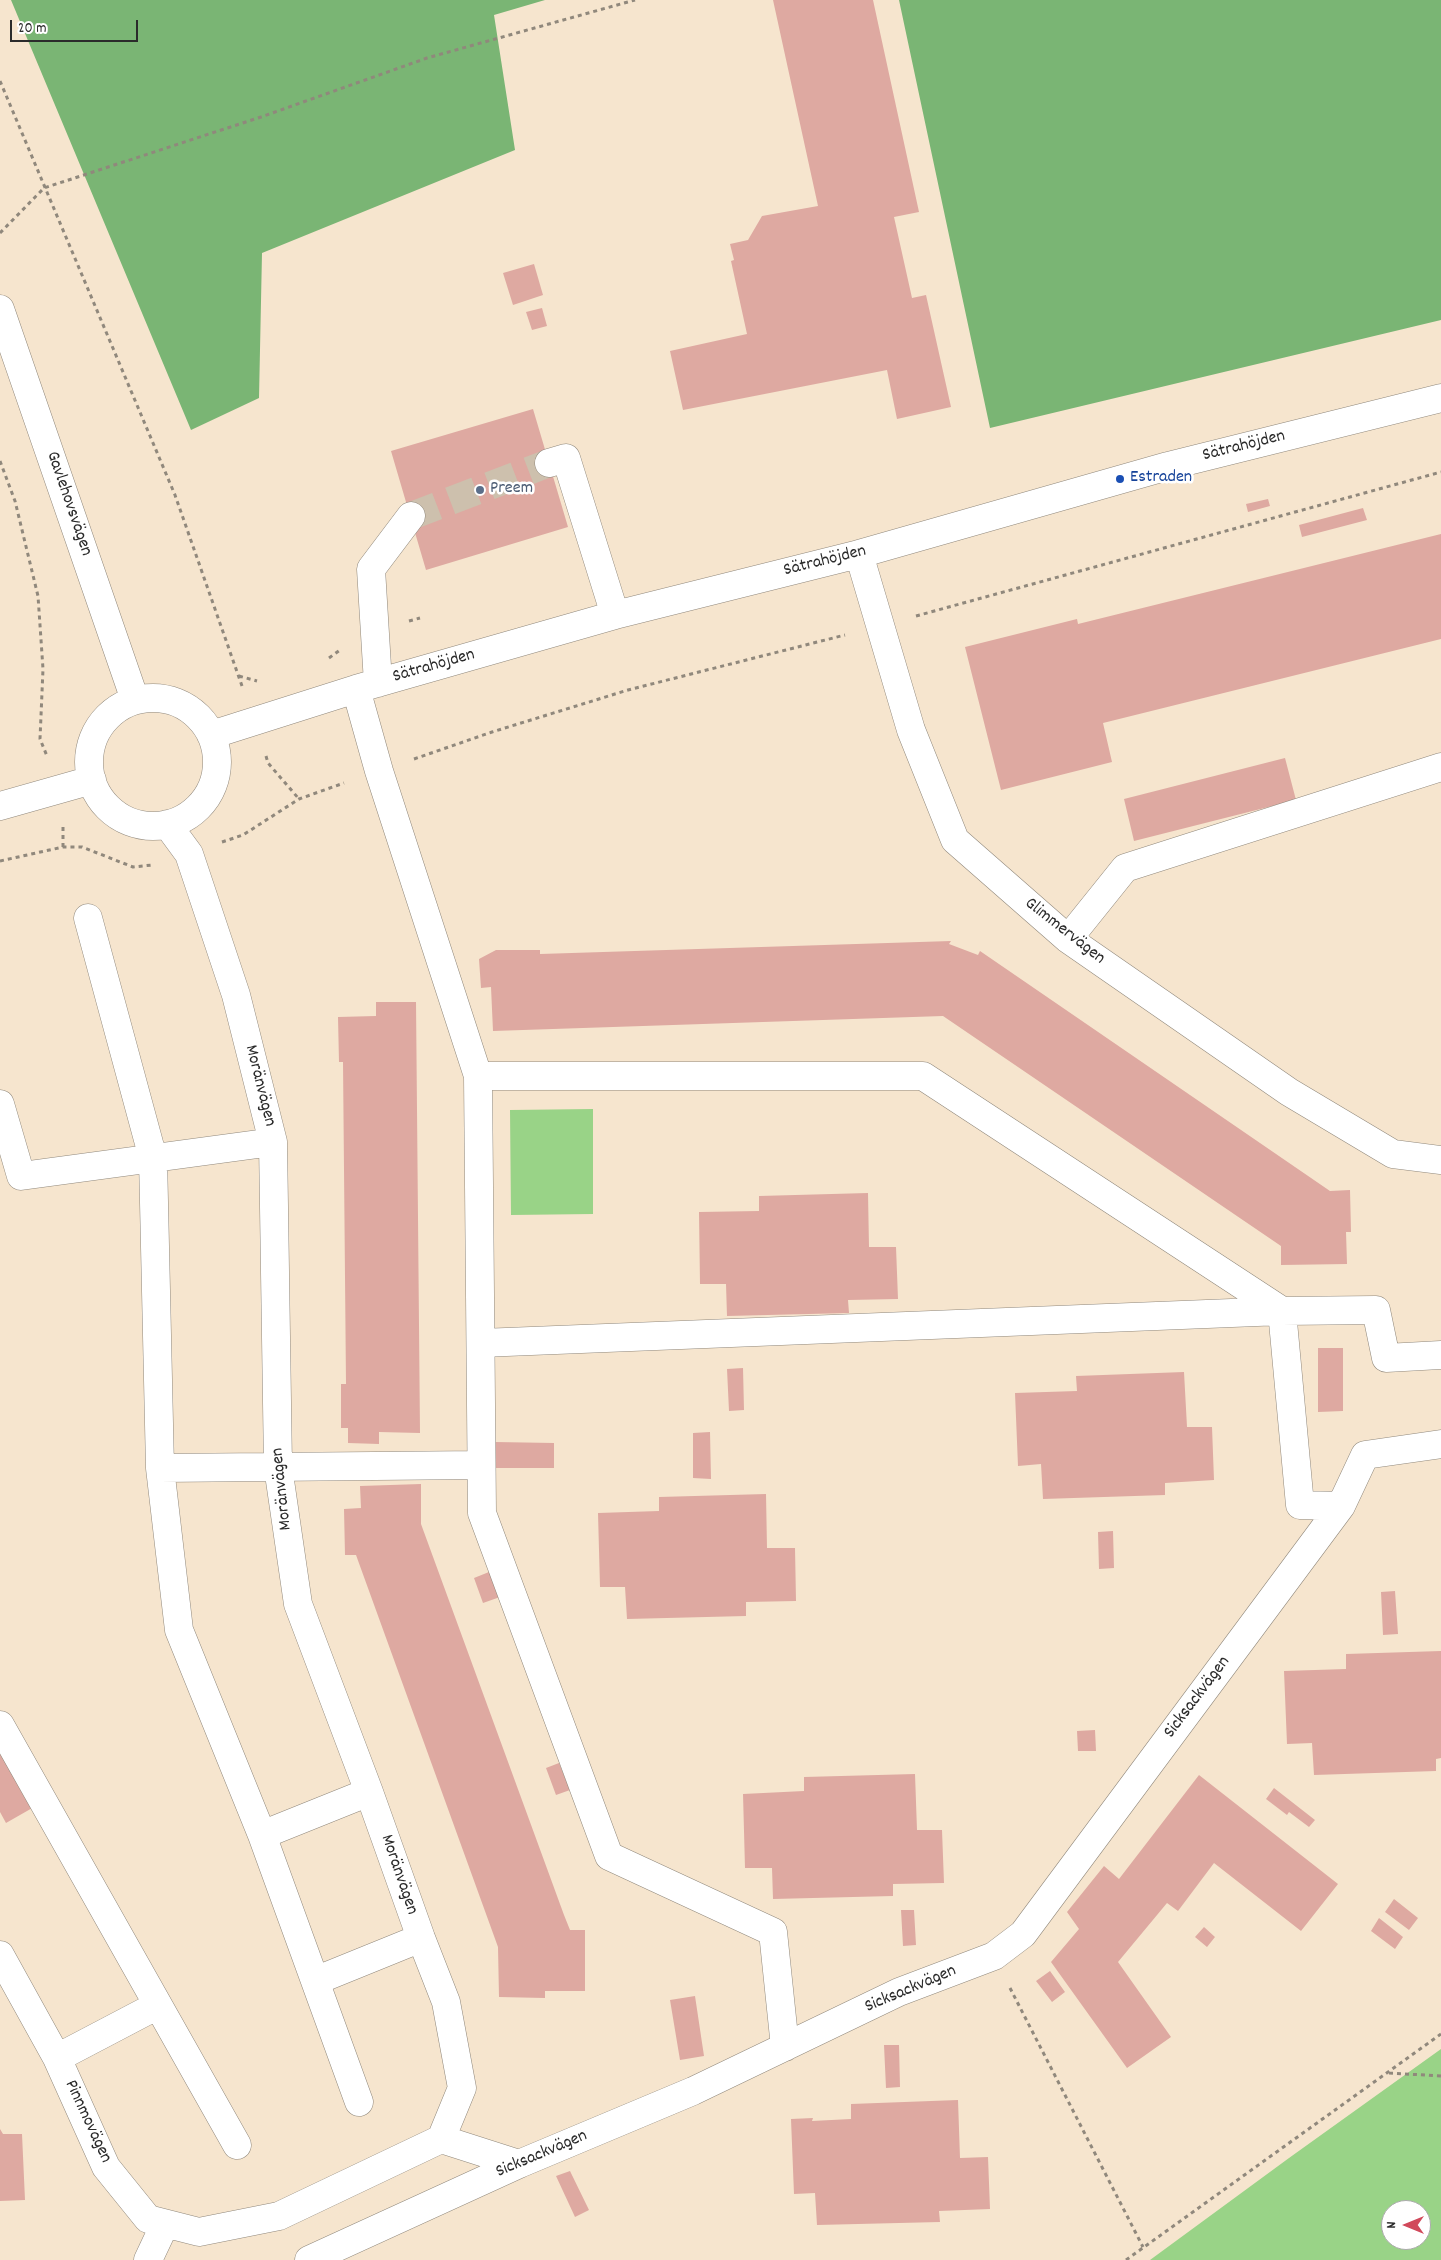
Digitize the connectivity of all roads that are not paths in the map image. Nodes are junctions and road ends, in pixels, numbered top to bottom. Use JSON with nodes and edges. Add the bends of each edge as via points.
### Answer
{"nodes":[{"id":1,"x":0,"y":309,"type":"edge"},
{"id":2,"x":1441,"y":398,"type":"edge"},
{"id":3,"x":549,"y":463,"type":"tunnel mouth"},
{"id":4,"x":411,"y":516,"type":"tunnel mouth"},
{"id":5,"x":859,"y":554,"type":"junction"},
{"id":6,"x":615,"y":616,"type":"junction"},
{"id":7,"x":367,"y":686,"type":"junction"},
{"id":8,"x":135,"y":700,"type":"junction"},
{"id":9,"x":211,"y":735,"type":"junction"},
{"id":10,"x":1441,"y":767,"type":"edge"},
{"id":11,"x":92,"y":780,"type":"junction"},
{"id":12,"x":0,"y":806,"type":"edge"},
{"id":13,"x":168,"y":824,"type":"junction"},
{"id":14,"x":88,"y":918,"type":"dead end"},
{"id":15,"x":1068,"y":939,"type":"junction"},
{"id":16,"x":478,"y":1076,"type":"junction"},
{"id":17,"x":0,"y":1104,"type":"edge"},
{"id":18,"x":273,"y":1142,"type":"junction"},
{"id":19,"x":153,"y":1158,"type":"junction"},
{"id":20,"x":1441,"y":1160,"type":"edge"},
{"id":21,"x":1282,"y":1311,"type":"junction"},
{"id":22,"x":480,"y":1344,"type":"junction"},
{"id":23,"x":1441,"y":1355,"type":"edge"},
{"id":24,"x":1441,"y":1444,"type":"edge"},
{"id":25,"x":481,"y":1465,"type":"junction"},
{"id":26,"x":278,"y":1467,"type":"junction"},
{"id":27,"x":160,"y":1468,"type":"junction"},
{"id":28,"x":1341,"y":1506,"type":"junction"},
{"id":29,"x":0,"y":1725,"type":"edge"},
{"id":30,"x":369,"y":1792,"type":"junction"},
{"id":31,"x":262,"y":1835,"type":"junction"},
{"id":32,"x":421,"y":1938,"type":"junction"},
{"id":33,"x":0,"y":1955,"type":"edge"},
{"id":34,"x":315,"y":1981,"type":"junction"},
{"id":35,"x":158,"y":2005,"type":"junction"},
{"id":36,"x":785,"y":2047,"type":"junction"},
{"id":37,"x":57,"y":2058,"type":"junction"},
{"id":38,"x":359,"y":2102,"type":"dead end"},
{"id":39,"x":441,"y":2139,"type":"junction"},
{"id":40,"x":237,"y":2145,"type":"dead end"},
{"id":41,"x":519,"y":2164,"type":"junction"},
{"id":42,"x":165,"y":2224,"type":"junction"},
{"id":43,"x":148,"y":2260,"type":"edge"},
{"id":44,"x":309,"y":2260,"type":"edge"}],
"edges":[{"from":1,"to":8,"type":"street","name":"Gavlehovsvägen"},
{"from":2,"to":5,"type":"street","name":"Sätrahöjden","via":[[1168,466]]},
{"from":3,"to":6,"type":"street","via":[[566,458]]},
{"from":4,"to":7,"type":"street","via":[[371,569],[374,632]]},
{"from":5,"to":6,"type":"street","name":"Sätrahöjden"},
{"from":5,"to":15,"type":"street","name":"Glimmervägen","via":[[911,730],[955,840]]},
{"from":6,"to":7,"type":"street","name":"Sätrahöjden"},
{"from":7,"to":9,"type":"street","name":"Sätrahöjden"},
{"from":7,"to":16,"type":"street","via":[[379,771]]},
{"from":8,"to":9,"type":"street","via":[[153,697],[172,700],[202,720]]},
{"from":8,"to":11,"type":"street","via":[[117,708],[102,722],[93,740],[89,760]]},
{"from":9,"to":13,"type":"street","via":[[217,753],[216,772],[210,790],[200,806]]},
{"from":10,"to":15,"type":"street","via":[[1125,868]]},
{"from":11,"to":12,"type":"street"},
{"from":11,"to":13,"type":"street","via":[[100,798],[113,812],[148,826]]},
{"from":13,"to":18,"type":"street","name":"Moränvägen","via":[[189,854],[236,994]]},
{"from":14,"to":19,"type":"street"},
{"from":15,"to":20,"type":"street","name":"Glimmervägen","via":[[1288,1092],[1393,1154]]},
{"from":16,"to":21,"type":"street","via":[[923,1076]]},
{"from":16,"to":22,"type":"street"},
{"from":17,"to":19,"type":"street","via":[[21,1176]]},
{"from":18,"to":19,"type":"street"},
{"from":18,"to":26,"type":"street","name":"Moränvägen"},
{"from":19,"to":27,"type":"street"},
{"from":21,"to":22,"type":"street"},
{"from":21,"to":23,"type":"street","via":[[1376,1310],[1386,1358]]},
{"from":21,"to":28,"type":"street","via":[[1300,1505]]},
{"from":22,"to":25,"type":"street"},
{"from":24,"to":28,"type":"street","name":"Sicksackvägen","via":[[1365,1455]]},
{"from":25,"to":26,"type":"street"},
{"from":25,"to":36,"type":"street","via":[[482,1513],[609,1856],[773,1932]]},
{"from":26,"to":27,"type":"street"},
{"from":26,"to":30,"type":"street","name":"Moränvägen","via":[[298,1604]]},
{"from":27,"to":31,"type":"street","via":[[179,1630]]},
{"from":28,"to":36,"type":"street","name":"Sicksackvägen","via":[[1022,1934],[994,1956],[899,1992]]},
{"from":29,"to":35,"type":"street"},
{"from":30,"to":31,"type":"street"},
{"from":30,"to":32,"type":"street","name":"Moränvägen"},
{"from":31,"to":34,"type":"street"},
{"from":32,"to":34,"type":"street"},
{"from":32,"to":39,"type":"street","name":"Moränvägen","via":[[446,2002],[462,2088]]},
{"from":33,"to":37,"type":"street","name":"Pinnmovägen"},
{"from":34,"to":38,"type":"street"},
{"from":35,"to":37,"type":"street"},
{"from":35,"to":40,"type":"street"},
{"from":36,"to":41,"type":"street","name":"Sicksackvägen","via":[[693,2091]]},
{"from":37,"to":42,"type":"street","name":"Pinnmovägen","via":[[106,2167],[148,2220]]},
{"from":39,"to":41,"type":"street"},
{"from":39,"to":42,"type":"street","name":"Pinnmovägen","via":[[279,2216],[199,2232]]},
{"from":41,"to":44,"type":"street","name":"Sicksackvägen"},
{"from":42,"to":43,"type":"street"}]}
